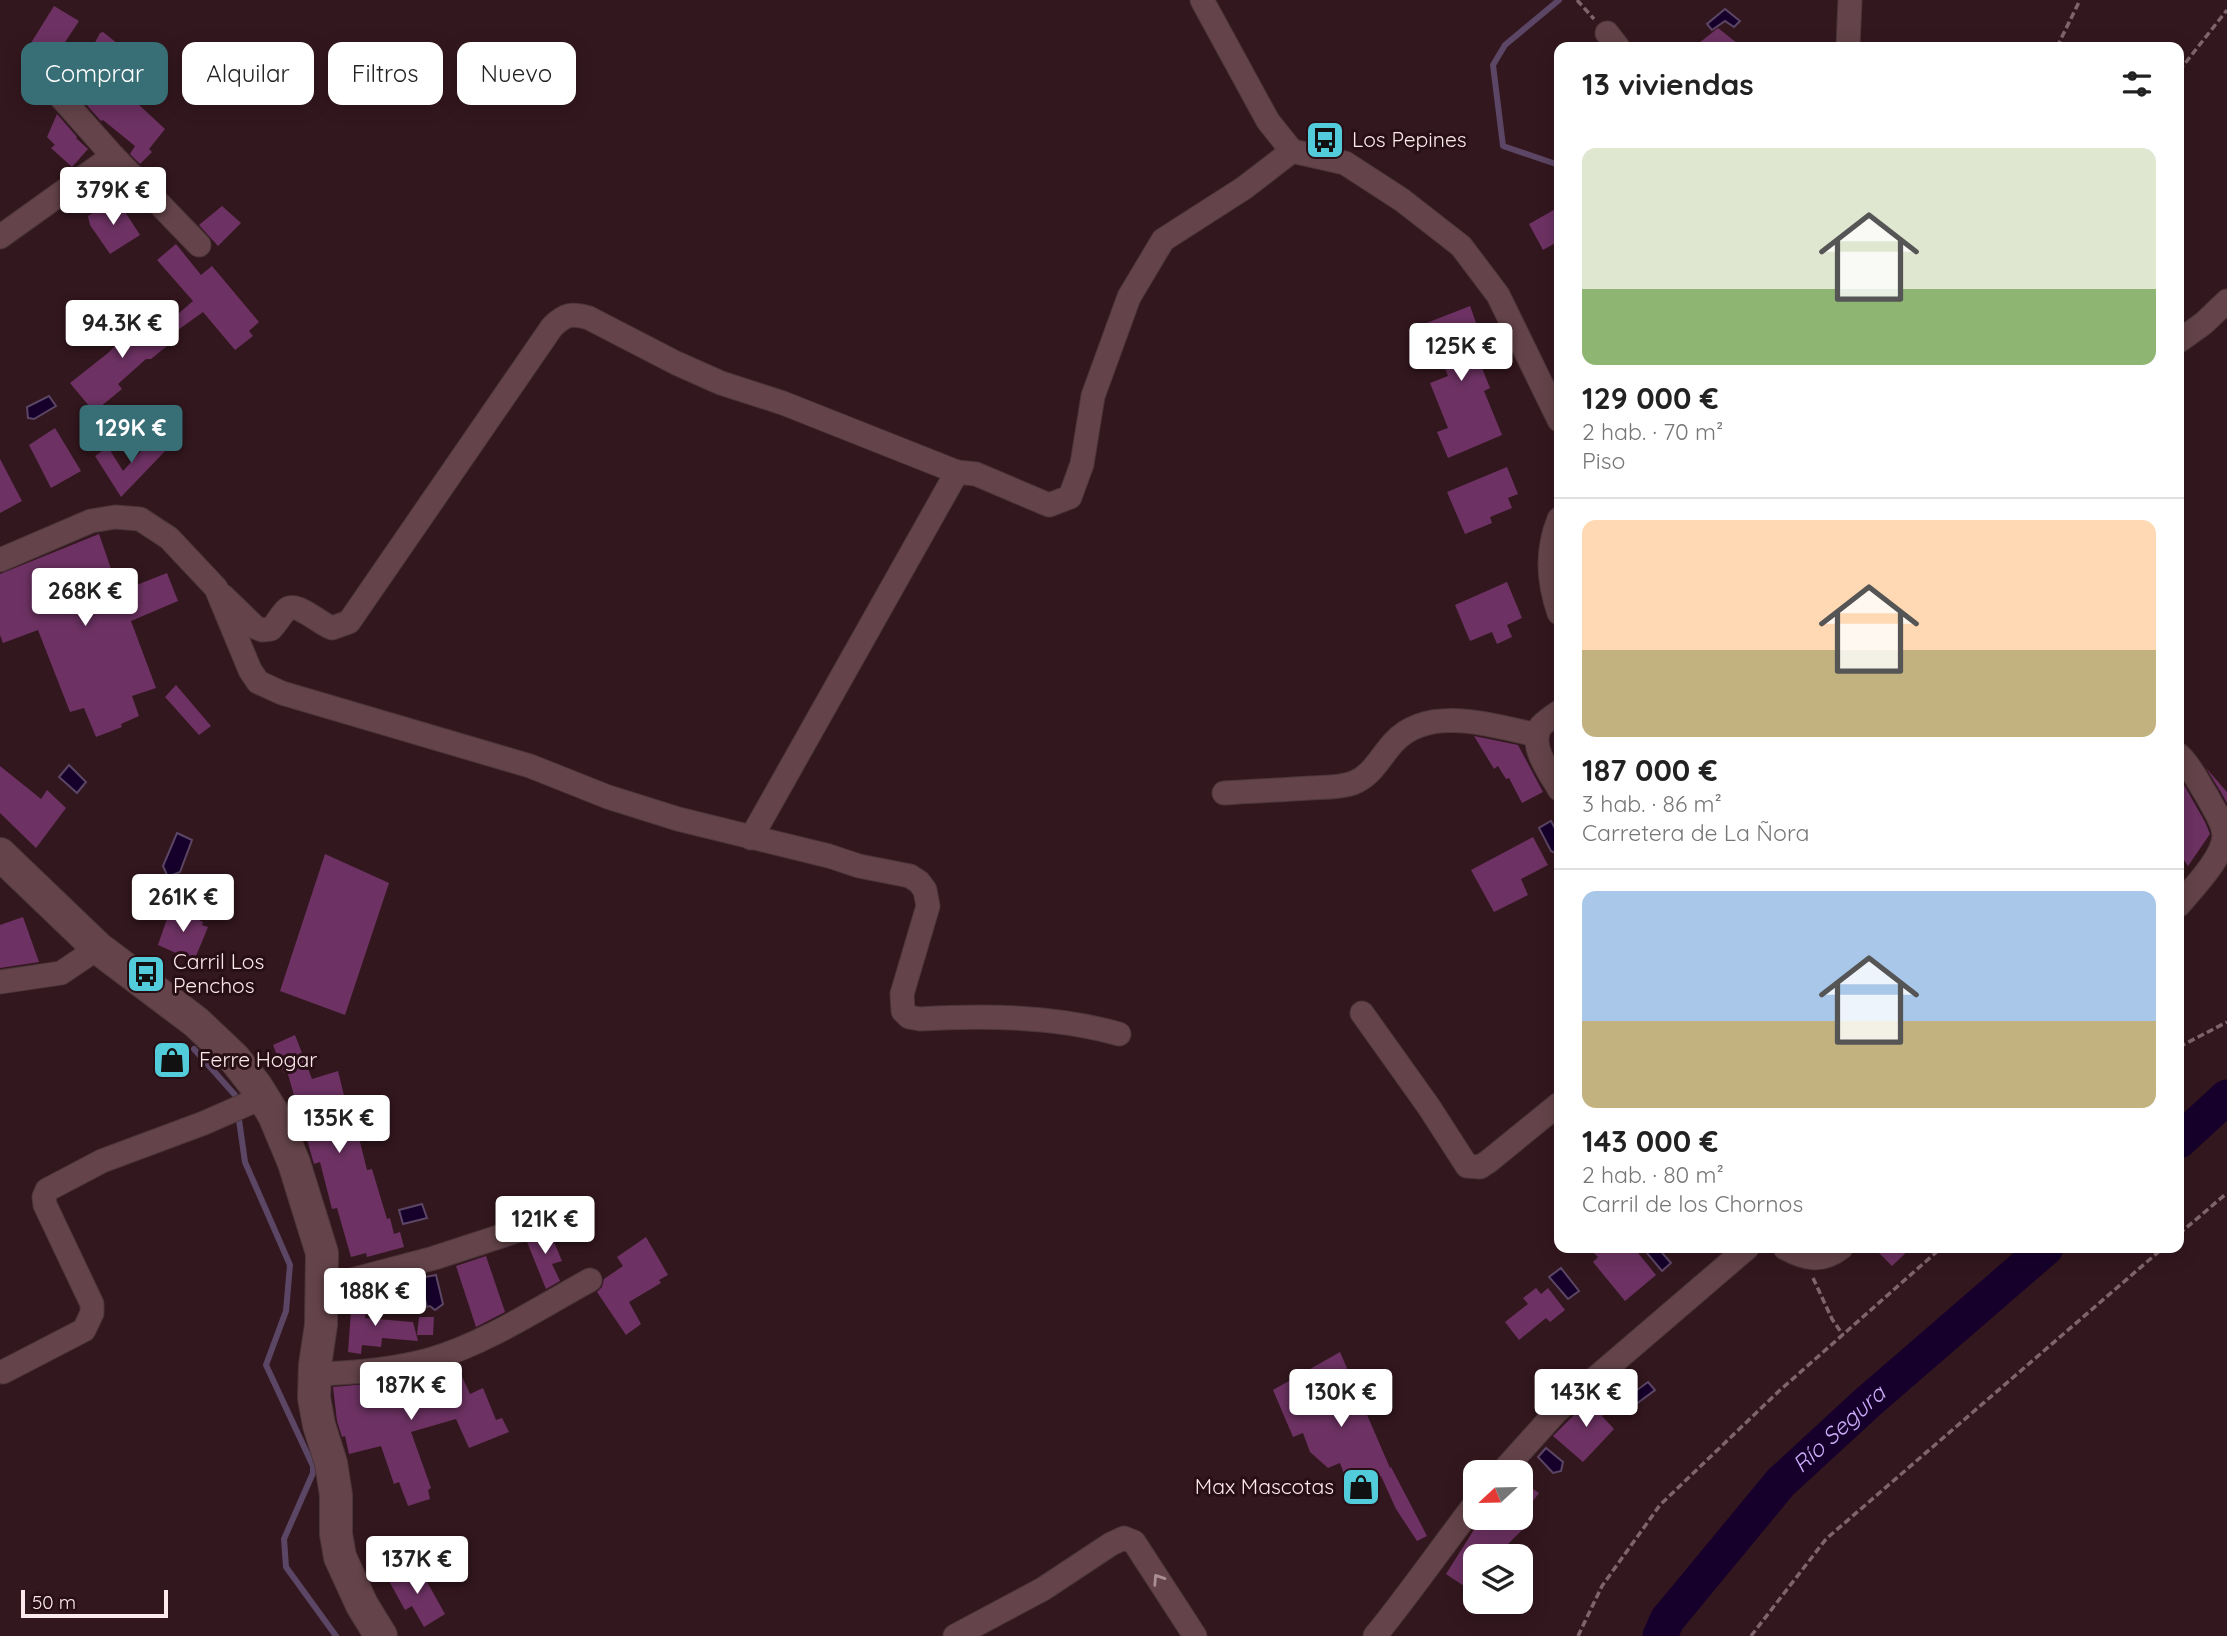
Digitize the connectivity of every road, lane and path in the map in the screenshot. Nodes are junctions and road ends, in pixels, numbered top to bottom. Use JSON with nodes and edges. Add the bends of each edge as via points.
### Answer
{"nodes":[{"id":1,"x":1202,"y":0,"type":"edge"},
{"id":2,"x":1850,"y":0,"type":"edge"},
{"id":3,"x":2080,"y":0,"type":"edge"},
{"id":4,"x":2227,"y":10,"type":"edge"},
{"id":5,"x":1848,"y":42,"type":"edge"},
{"id":6,"x":2059,"y":42,"type":"edge"},
{"id":7,"x":2184,"y":65,"type":"edge"},
{"id":8,"x":68,"y":105,"type":"edge"},
{"id":9,"x":1292,"y":151,"type":"junction"},
{"id":10,"x":113,"y":156,"type":"junction"},
{"id":11,"x":0,"y":237,"type":"edge"},
{"id":12,"x":199,"y":245,"type":"dead end"},
{"id":13,"x":2227,"y":301,"type":"edge"},
{"id":14,"x":2184,"y":338,"type":"edge"},
{"id":15,"x":1554,"y":411,"type":"edge"},
{"id":16,"x":957,"y":472,"type":"junction"},
{"id":17,"x":1554,"y":533,"type":"edge"},
{"id":18,"x":0,"y":560,"type":"edge"},
{"id":19,"x":216,"y":588,"type":"junction"},
{"id":20,"x":1554,"y":600,"type":"edge"},
{"id":21,"x":262,"y":630,"type":"junction"},
{"id":22,"x":244,"y":657,"type":"junction"},
{"id":23,"x":1554,"y":716,"type":"edge"},
{"id":24,"x":1537,"y":735,"type":"junction"},
{"id":25,"x":2184,"y":760,"type":"edge"},
{"id":26,"x":1554,"y":779,"type":"edge"},
{"id":27,"x":1224,"y":793,"type":"dead end"},
{"id":28,"x":751,"y":838,"type":"junction"},
{"id":29,"x":0,"y":854,"type":"edge"},
{"id":30,"x":2184,"y":899,"type":"edge"},
{"id":31,"x":97,"y":948,"type":"junction"},
{"id":32,"x":0,"y":982,"type":"edge"},
{"id":33,"x":1362,"y":1013,"type":"dead end"},
{"id":34,"x":2227,"y":1022,"type":"edge"},
{"id":35,"x":1119,"y":1034,"type":"dead end"},
{"id":36,"x":2184,"y":1044,"type":"edge"},
{"id":37,"x":246,"y":1104,"type":"junction"},
{"id":38,"x":1554,"y":1108,"type":"edge"},
{"id":39,"x":2227,"y":1193,"type":"edge"},
{"id":40,"x":523,"y":1230,"type":"dead end"},
{"id":41,"x":2184,"y":1230,"type":"edge"},
{"id":42,"x":1741,"y":1253,"type":"edge"},
{"id":43,"x":1795,"y":1253,"type":"edge"},
{"id":44,"x":1832,"y":1253,"type":"edge"},
{"id":45,"x":1935,"y":1253,"type":"edge"},
{"id":46,"x":2157,"y":1253,"type":"edge"},
{"id":47,"x":1809,"y":1259,"type":"junction"},
{"id":48,"x":590,"y":1280,"type":"dead end"},
{"id":49,"x":321,"y":1288,"type":"junction"},
{"id":50,"x":1843,"y":1335,"type":"junction"},
{"id":51,"x":3,"y":1372,"type":"dead end"},
{"id":52,"x":315,"y":1374,"type":"junction"},
{"id":53,"x":1513,"y":1460,"type":"edge"},
{"id":54,"x":1463,"y":1520,"type":"edge"},
{"id":55,"x":380,"y":1636,"type":"edge"},
{"id":56,"x":955,"y":1636,"type":"edge"},
{"id":57,"x":1195,"y":1636,"type":"edge"},
{"id":58,"x":1375,"y":1636,"type":"edge"},
{"id":59,"x":1578,"y":1636,"type":"edge"},
{"id":60,"x":1751,"y":1636,"type":"edge"}],
"edges":[{"from":1,"to":9,"type":"street","via":[[1268,121]]},
{"from":2,"to":5,"type":"street"},
{"from":3,"to":6,"type":"path"},
{"from":4,"to":7,"type":"path"},
{"from":8,"to":10,"type":"street"},
{"from":9,"to":15,"type":"street","via":[[1345,163],[1461,246],[1498,295]]},
{"from":9,"to":16,"type":"street","via":[[1163,240],[1129,297],[1093,396],[1082,464],[1070,497],[1049,505],[976,474]]},
{"from":10,"to":11,"type":"street"},
{"from":10,"to":12,"type":"street"},
{"from":13,"to":14,"type":"street"},
{"from":16,"to":21,"type":"street","via":[[721,383],[589,318],[568,315],[552,327],[349,622],[332,628],[292,606],[271,629]]},
{"from":16,"to":28,"type":"street"},
{"from":17,"to":20,"type":"street","via":[[1549,556]]},
{"from":18,"to":19,"type":"street","via":[[91,521],[139,519],[169,538]]},
{"from":19,"to":21,"type":"street"},
{"from":19,"to":22,"type":"street"},
{"from":21,"to":22,"type":"street","via":[[247,636]]},
{"from":22,"to":28,"type":"street","via":[[258,682],[282,693],[530,766],[608,797]]},
{"from":23,"to":24,"type":"street"},
{"from":24,"to":26,"type":"street"},
{"from":24,"to":27,"type":"street","via":[[1476,724],[1430,722],[1404,733],[1369,775],[1349,785]]},
{"from":25,"to":30,"type":"street","via":[[2215,810],[2224,837],[2221,850]]},
{"from":28,"to":35,"type":"street","via":[[900,873],[919,882],[928,906],[902,994],[903,1011],[909,1017],[1069,1023]]},
{"from":29,"to":31,"type":"main road"},
{"from":31,"to":32,"type":"street","via":[[61,972]]},
{"from":31,"to":37,"type":"main road","via":[[196,1022],[234,1058]]},
{"from":33,"to":38,"type":"street","via":[[1467,1166],[1480,1167]]},
{"from":34,"to":36,"type":"path"},
{"from":37,"to":49,"type":"main road","via":[[274,1115],[295,1163],[322,1252]]},
{"from":37,"to":51,"type":"street","via":[[102,1161],[47,1190],[45,1205],[92,1304],[92,1314],[84,1330]]},
{"from":39,"to":41,"type":"path"},
{"from":40,"to":49,"type":"street"},
{"from":42,"to":53,"type":"street","via":[[1557,1411]]},
{"from":43,"to":47,"type":"street"},
{"from":44,"to":47,"type":"street"},
{"from":45,"to":50,"type":"path"},
{"from":46,"to":60,"type":"path","via":[[1826,1539]]},
{"from":47,"to":50,"type":"path","via":[[1816,1289]]},
{"from":48,"to":52,"type":"street","via":[[466,1346],[431,1359],[366,1373]]},
{"from":49,"to":52,"type":"main road"},
{"from":50,"to":59,"type":"path","via":[[1660,1505],[1602,1586]]},
{"from":52,"to":55,"type":"main road","via":[[317,1411],[336,1495],[340,1556]]},
{"from":54,"to":58,"type":"street"},
{"from":57,"to":56,"type":"street","one_way":true,"via":[[1135,1542],[1124,1538]]}]}
